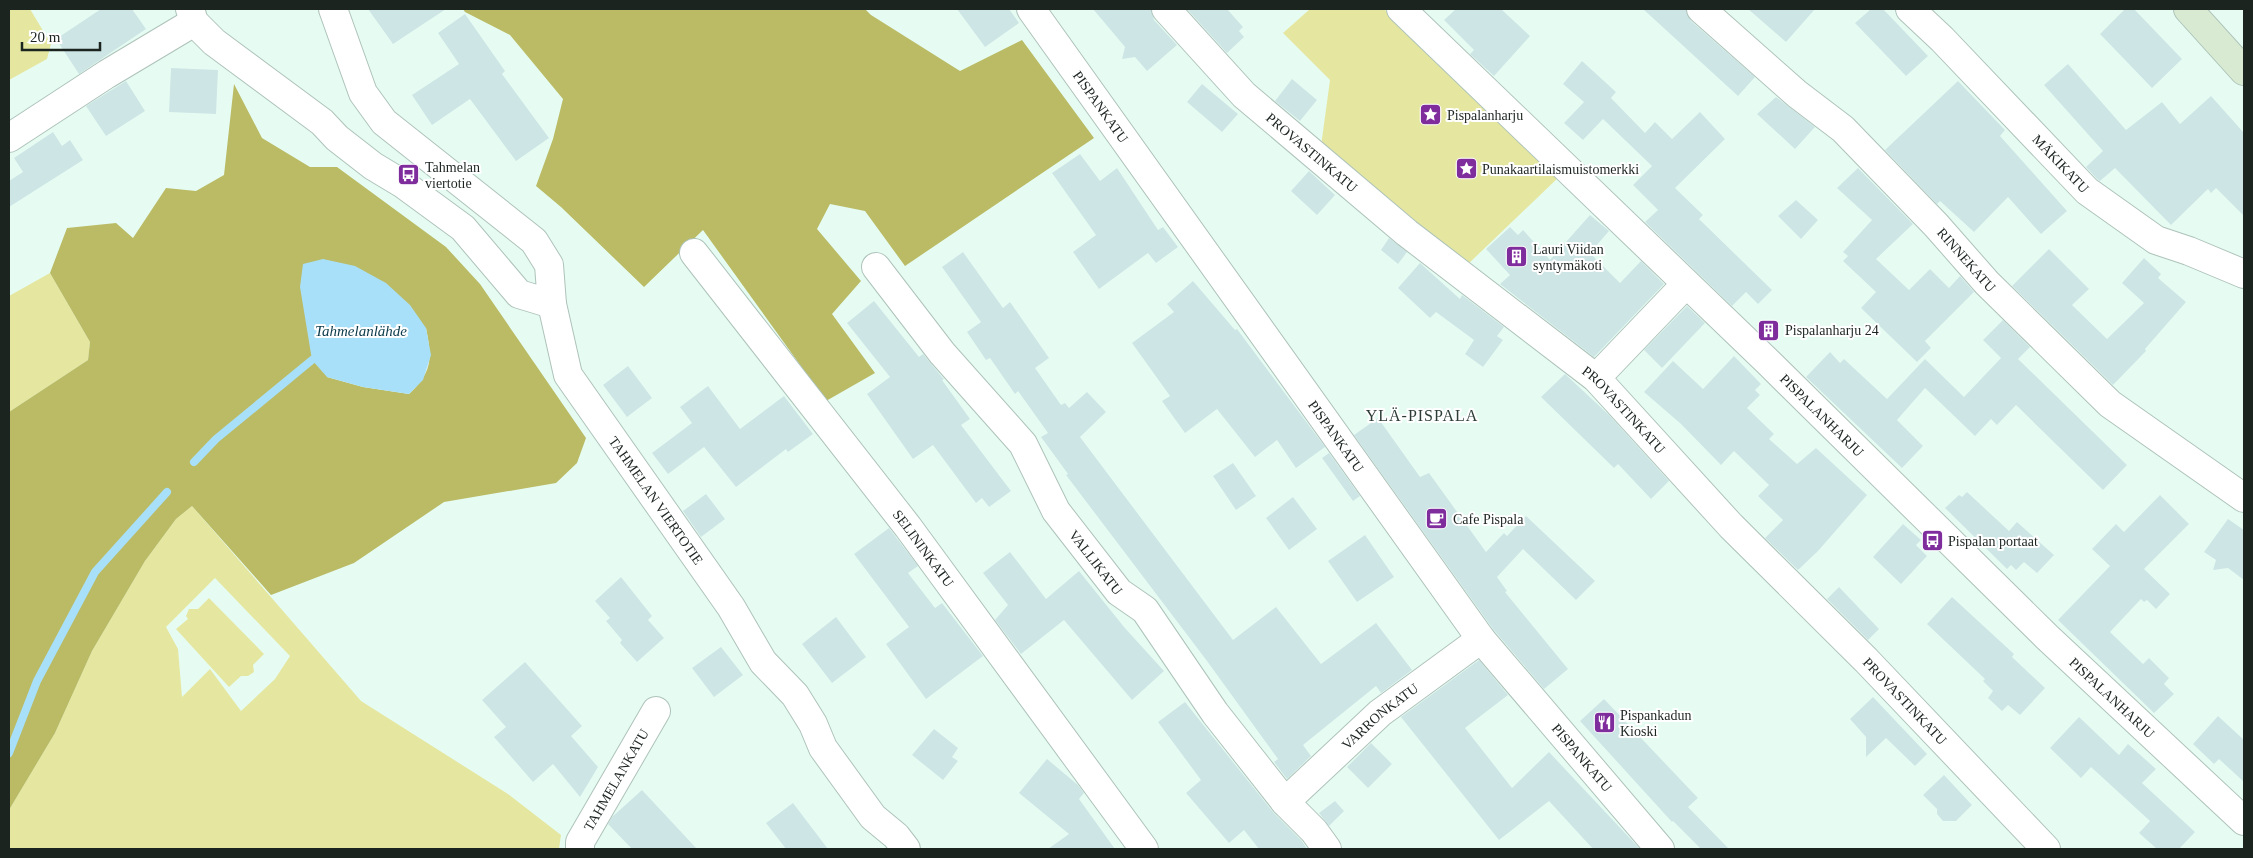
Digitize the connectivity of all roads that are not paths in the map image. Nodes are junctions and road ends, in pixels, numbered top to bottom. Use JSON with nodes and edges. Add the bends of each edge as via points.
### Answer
{"nodes":[{"id":1,"x":333,"y":9,"type":"edge"},
{"id":2,"x":1032,"y":9,"type":"edge"},
{"id":3,"x":1166,"y":9,"type":"edge"},
{"id":4,"x":1401,"y":9,"type":"edge"},
{"id":5,"x":1702,"y":9,"type":"edge"},
{"id":6,"x":1910,"y":9,"type":"edge"},
{"id":7,"x":2188,"y":9,"type":"edge"},
{"id":8,"x":192,"y":15,"type":"edge"},
{"id":9,"x":2244,"y":70,"type":"edge"},
{"id":10,"x":9,"y":138,"type":"edge"},
{"id":11,"x":694,"y":253,"type":"dead end"},
{"id":12,"x":876,"y":268,"type":"dead end"},
{"id":13,"x":2244,"y":274,"type":"edge"},
{"id":14,"x":1686,"y":284,"type":"junction"},
{"id":15,"x":552,"y":304,"type":"junction"},
{"id":16,"x":1596,"y":378,"type":"junction"},
{"id":17,"x":2244,"y":498,"type":"edge"},
{"id":18,"x":1481,"y":639,"type":"junction"},
{"id":19,"x":656,"y":711,"type":"dead end"},
{"id":20,"x":1284,"y":802,"type":"junction"},
{"id":21,"x":2244,"y":821,"type":"edge"},
{"id":22,"x":580,"y":849,"type":"edge"},
{"id":23,"x":906,"y":849,"type":"edge"},
{"id":24,"x":1144,"y":849,"type":"edge"},
{"id":25,"x":1327,"y":849,"type":"edge"},
{"id":26,"x":1660,"y":849,"type":"edge"},
{"id":27,"x":2046,"y":849,"type":"edge"}],
"edges":[{"from":1,"to":15,"type":"street","name":"TAHMELAN VIERTOTIE","via":[[363,93],[384,122],[534,240],[549,265]]},
{"from":2,"to":18,"type":"street","name":"PISPANKATU"},
{"from":3,"to":16,"type":"street","name":"PROVASTINKATU","via":[[1244,95],[1407,233]]},
{"from":4,"to":14,"type":"street","name":"PISPALANHARJU"},
{"from":5,"to":17,"type":"street","name":"RINNEKATU","via":[[1797,94],[1843,129],[1987,283],[2110,404]]},
{"from":6,"to":13,"type":"street","name":"MÄKIKATU","via":[[2087,191],[2156,240]]},
{"from":7,"to":9,"type":"main road"},
{"from":8,"to":10,"type":"street"},
{"from":8,"to":15,"type":"street","via":[[214,42],[322,122],[355,153],[463,228],[519,294]]},
{"from":11,"to":24,"type":"street","name":"SELININKATU","via":[[931,558]]},
{"from":12,"to":20,"type":"street","name":"VALLIKATU","via":[[942,354],[1023,444],[1056,511],[1120,592],[1145,610],[1215,713]]},
{"from":14,"to":16,"type":"street"},
{"from":14,"to":21,"type":"street","name":"PISPALANHARJU","via":[[2048,637]]},
{"from":15,"to":23,"type":"street","name":"TAHMELAN VIERTOTIE","via":[[568,375],[731,607],[763,662],[795,696],[813,724],[823,748],[873,816]]},
{"from":16,"to":27,"type":"street","name":"PROVASTINKATU","via":[[1732,526],[1866,660]]},
{"from":18,"to":20,"type":"street","name":"VARRONKATU","via":[[1380,714]]},
{"from":18,"to":26,"type":"street","name":"PISPANKATU"},
{"from":19,"to":22,"type":"street","name":"TAHMELANKATU","via":[[580,842]]},
{"from":20,"to":25,"type":"street","name":"VALLIKATU","via":[[1314,831]]}]}
